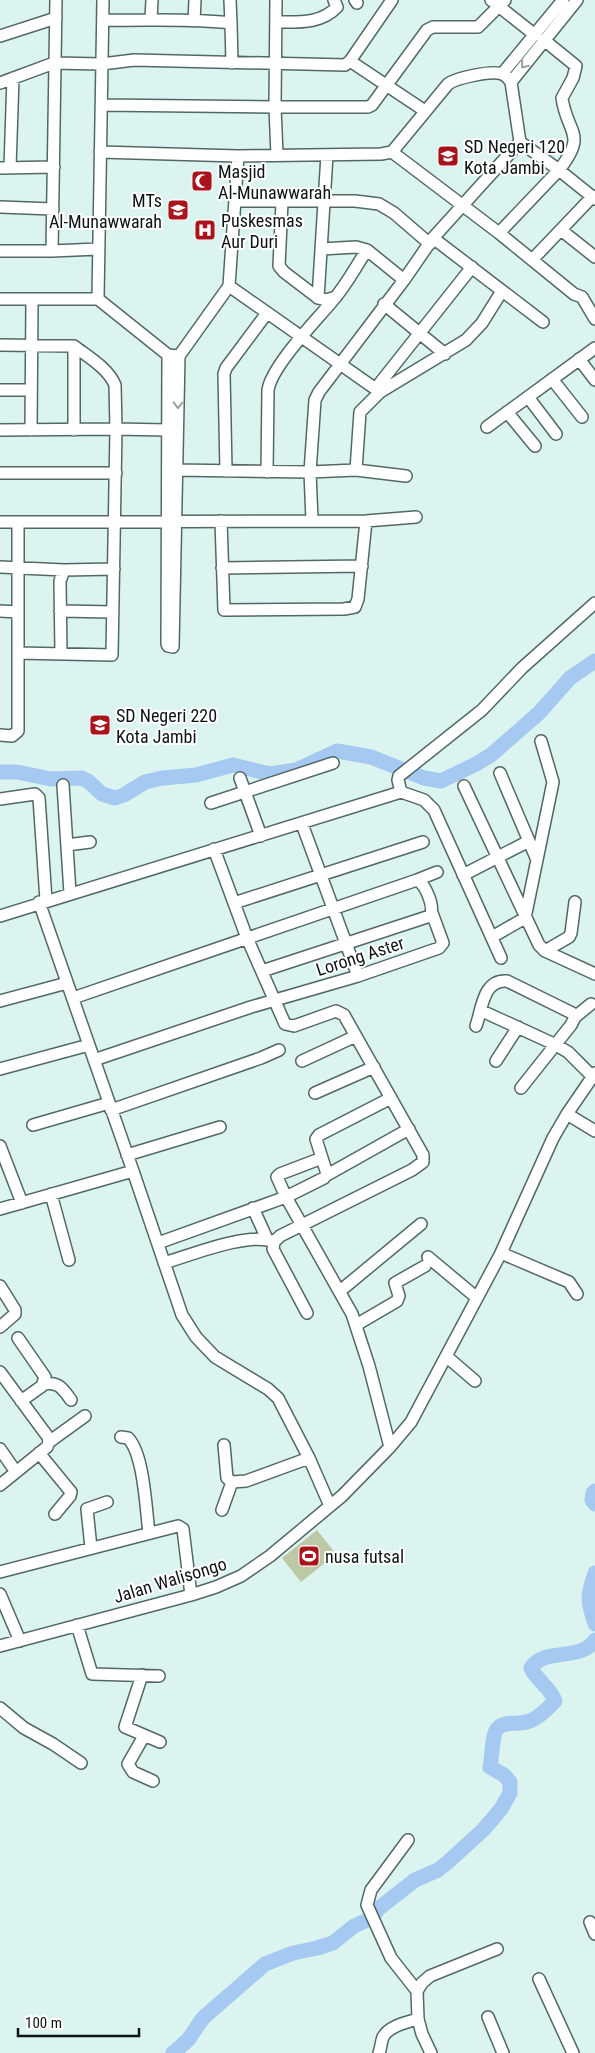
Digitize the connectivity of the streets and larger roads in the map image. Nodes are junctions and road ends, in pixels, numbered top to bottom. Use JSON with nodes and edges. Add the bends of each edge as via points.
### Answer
{"nodes":[{"id":1,"x":56,"y":0,"type":"edge"},
{"id":2,"x":103,"y":0,"type":"edge"},
{"id":3,"x":152,"y":0,"type":"edge"},
{"id":4,"x":195,"y":0,"type":"edge"},
{"id":5,"x":230,"y":0,"type":"edge"},
{"id":6,"x":276,"y":0,"type":"edge"},
{"id":7,"x":392,"y":0,"type":"edge"},
{"id":8,"x":563,"y":0,"type":"edge"},
{"id":9,"x":578,"y":0,"type":"edge"},
{"id":10,"x":338,"y":2,"type":"edge"},
{"id":11,"x":498,"y":2,"type":"edge"},
{"id":12,"x":56,"y":18,"type":"junction"},
{"id":13,"x":151,"y":19,"type":"junction"},
{"id":14,"x":103,"y":20,"type":"junction"},
{"id":15,"x":194,"y":21,"type":"junction"},
{"id":16,"x":276,"y":22,"type":"junction"},
{"id":17,"x":231,"y":23,"type":"junction"},
{"id":18,"x":0,"y":36,"type":"edge"},
{"id":19,"x":539,"y":38,"type":"junction"},
{"id":20,"x":350,"y":62,"type":"junction"},
{"id":21,"x":54,"y":63,"type":"junction"},
{"id":22,"x":232,"y":63,"type":"junction"},
{"id":23,"x":102,"y":64,"type":"junction"},
{"id":24,"x":275,"y":65,"type":"junction"},
{"id":25,"x":13,"y":78,"type":"junction"},
{"id":26,"x":507,"y":78,"type":"junction"},
{"id":27,"x":0,"y":83,"type":"edge"},
{"id":28,"x":386,"y":85,"type":"junction"},
{"id":29,"x":101,"y":105,"type":"junction"},
{"id":30,"x":275,"y":107,"type":"junction"},
{"id":31,"x":425,"y":111,"type":"junction"},
{"id":32,"x":5,"y":129,"type":"edge"},
{"id":33,"x":520,"y":142,"type":"junction"},
{"id":34,"x":100,"y":152,"type":"junction"},
{"id":35,"x":392,"y":152,"type":"junction"},
{"id":36,"x":277,"y":155,"type":"junction"},
{"id":37,"x":328,"y":155,"type":"junction"},
{"id":38,"x":238,"y":156,"type":"junction"},
{"id":39,"x":5,"y":167,"type":"edge"},
{"id":40,"x":54,"y":167,"type":"junction"},
{"id":41,"x":559,"y":170,"type":"junction"},
{"id":42,"x":594,"y":198,"type":"edge"},
{"id":43,"x":235,"y":200,"type":"junction"},
{"id":44,"x":282,"y":202,"type":"junction"},
{"id":45,"x":325,"y":202,"type":"junction"},
{"id":46,"x":462,"y":206,"type":"junction"},
{"id":47,"x":0,"y":208,"type":"edge"},
{"id":48,"x":53,"y":209,"type":"junction"},
{"id":49,"x":561,"y":230,"type":"junction"},
{"id":50,"x":499,"y":233,"type":"junction"},
{"id":51,"x":432,"y":241,"type":"junction"},
{"id":52,"x":98,"y":249,"type":"junction"},
{"id":53,"x":321,"y":249,"type":"junction"},
{"id":54,"x":367,"y":250,"type":"junction"},
{"id":55,"x":0,"y":251,"type":"edge"},
{"id":56,"x":52,"y":251,"type":"junction"},
{"id":57,"x":595,"y":257,"type":"edge"},
{"id":58,"x":532,"y":260,"type":"junction"},
{"id":59,"x":472,"y":266,"type":"junction"},
{"id":60,"x":404,"y":280,"type":"junction"},
{"id":61,"x":229,"y":286,"type":"junction"},
{"id":62,"x":502,"y":291,"type":"junction"},
{"id":63,"x":336,"y":297,"type":"junction"},
{"id":64,"x":318,"y":298,"type":"junction"},
{"id":65,"x":98,"y":299,"type":"junction"},
{"id":66,"x":0,"y":300,"type":"edge"},
{"id":67,"x":32,"y":300,"type":"junction"},
{"id":68,"x":384,"y":304,"type":"junction"},
{"id":69,"x":267,"y":313,"type":"junction"},
{"id":70,"x":595,"y":319,"type":"edge"},
{"id":71,"x":542,"y":322,"type":"dead end"},
{"id":72,"x":419,"y":332,"type":"junction"},
{"id":73,"x":301,"y":337,"type":"junction"},
{"id":74,"x":32,"y":344,"type":"junction"},
{"id":75,"x":0,"y":345,"type":"edge"},
{"id":76,"x":74,"y":346,"type":"junction"},
{"id":77,"x":595,"y":348,"type":"edge"},
{"id":78,"x":445,"y":354,"type":"junction"},
{"id":79,"x":174,"y":355,"type":"junction"},
{"id":80,"x":579,"y":359,"type":"junction"},
{"id":81,"x":339,"y":364,"type":"junction"},
{"id":82,"x":552,"y":379,"type":"junction"},
{"id":83,"x":595,"y":380,"type":"edge"},
{"id":84,"x":0,"y":390,"type":"edge"},
{"id":85,"x":31,"y":390,"type":"junction"},
{"id":86,"x":380,"y":392,"type":"junction"},
{"id":87,"x":528,"y":397,"type":"junction"},
{"id":88,"x":507,"y":412,"type":"junction"},
{"id":89,"x":582,"y":417,"type":"dead end"},
{"id":90,"x":487,"y":427,"type":"dead end"},
{"id":91,"x":116,"y":429,"type":"junction"},
{"id":92,"x":0,"y":430,"type":"edge"},
{"id":93,"x":31,"y":430,"type":"junction"},
{"id":94,"x":74,"y":430,"type":"junction"},
{"id":95,"x":166,"y":430,"type":"junction"},
{"id":96,"x":556,"y":434,"type":"dead end"},
{"id":97,"x":534,"y":446,"type":"dead end"},
{"id":98,"x":177,"y":470,"type":"junction"},
{"id":99,"x":356,"y":470,"type":"junction"},
{"id":100,"x":226,"y":471,"type":"junction"},
{"id":101,"x":267,"y":472,"type":"junction"},
{"id":102,"x":310,"y":472,"type":"junction"},
{"id":103,"x":0,"y":473,"type":"edge"},
{"id":104,"x":116,"y":473,"type":"junction"},
{"id":105,"x":406,"y":476,"type":"dead end"},
{"id":106,"x":172,"y":484,"type":"junction"},
{"id":107,"x":416,"y":517,"type":"dead end"},
{"id":108,"x":312,"y":520,"type":"junction"},
{"id":109,"x":172,"y":521,"type":"junction"},
{"id":110,"x":221,"y":521,"type":"junction"},
{"id":111,"x":366,"y":521,"type":"junction"},
{"id":112,"x":0,"y":522,"type":"edge"},
{"id":113,"x":18,"y":522,"type":"junction"},
{"id":114,"x":116,"y":522,"type":"junction"},
{"id":115,"x":362,"y":566,"type":"junction"},
{"id":116,"x":0,"y":567,"type":"edge"},
{"id":117,"x":18,"y":567,"type":"junction"},
{"id":118,"x":222,"y":568,"type":"junction"},
{"id":119,"x":114,"y":569,"type":"junction"},
{"id":120,"x":64,"y":570,"type":"junction"},
{"id":121,"x":595,"y":603,"type":"edge"},
{"id":122,"x":0,"y":611,"type":"edge"},
{"id":123,"x":60,"y":611,"type":"junction"},
{"id":124,"x":18,"y":612,"type":"junction"},
{"id":125,"x":113,"y":612,"type":"junction"},
{"id":126,"x":18,"y":653,"type":"junction"},
{"id":127,"x":61,"y":654,"type":"junction"},
{"id":128,"x":0,"y":735,"type":"edge"},
{"id":129,"x":540,"y":741,"type":"dead end"},
{"id":130,"x":333,"y":763,"type":"dead end"},
{"id":131,"x":500,"y":773,"type":"dead end"},
{"id":132,"x":240,"y":778,"type":"dead end"},
{"id":133,"x":63,"y":785,"type":"dead end"},
{"id":134,"x":464,"y":786,"type":"dead end"},
{"id":135,"x":246,"y":792,"type":"junction"},
{"id":136,"x":401,"y":792,"type":"junction"},
{"id":137,"x":0,"y":799,"type":"edge"},
{"id":138,"x":211,"y":803,"type":"dead end"},
{"id":139,"x":302,"y":824,"type":"junction"},
{"id":140,"x":261,"y":836,"type":"junction"},
{"id":141,"x":529,"y":840,"type":"junction"},
{"id":142,"x":90,"y":842,"type":"dead end"},
{"id":143,"x":423,"y":842,"type":"dead end"},
{"id":144,"x":67,"y":845,"type":"junction"},
{"id":145,"x":214,"y":849,"type":"junction"},
{"id":146,"x":497,"y":858,"type":"junction"},
{"id":147,"x":537,"y":860,"type":"junction"},
{"id":148,"x":437,"y":872,"type":"dead end"},
{"id":149,"x":321,"y":875,"type":"junction"},
{"id":150,"x":464,"y":875,"type":"junction"},
{"id":151,"x":417,"y":880,"type":"junction"},
{"id":152,"x":70,"y":893,"type":"junction"},
{"id":153,"x":43,"y":901,"type":"junction"},
{"id":154,"x":575,"y":902,"type":"dead end"},
{"id":155,"x":234,"y":903,"type":"junction"},
{"id":156,"x":334,"y":908,"type":"junction"},
{"id":157,"x":432,"y":913,"type":"junction"},
{"id":158,"x":0,"y":916,"type":"edge"},
{"id":159,"x":525,"y":918,"type":"junction"},
{"id":160,"x":246,"y":938,"type":"junction"},
{"id":161,"x":492,"y":938,"type":"junction"},
{"id":162,"x":347,"y":942,"type":"junction"},
{"id":163,"x":545,"y":951,"type":"junction"},
{"id":164,"x":501,"y":958,"type":"dead end"},
{"id":165,"x":262,"y":971,"type":"junction"},
{"id":166,"x":595,"y":974,"type":"edge"},
{"id":167,"x":358,"y":976,"type":"junction"},
{"id":168,"x":67,"y":983,"type":"junction"},
{"id":169,"x":73,"y":998,"type":"junction"},
{"id":170,"x":274,"y":1000,"type":"junction"},
{"id":171,"x":0,"y":1001,"type":"edge"},
{"id":172,"x":591,"y":1004,"type":"dead end"},
{"id":173,"x":482,"y":1011,"type":"junction"},
{"id":174,"x":575,"y":1017,"type":"junction"},
{"id":175,"x":476,"y":1026,"type":"dead end"},
{"id":176,"x":518,"y":1027,"type":"junction"},
{"id":177,"x":356,"y":1036,"type":"junction"},
{"id":178,"x":554,"y":1044,"type":"junction"},
{"id":179,"x":89,"y":1045,"type":"junction"},
{"id":180,"x":279,"y":1050,"type":"dead end"},
{"id":181,"x":94,"y":1060,"type":"junction"},
{"id":182,"x":302,"y":1061,"type":"dead end"},
{"id":183,"x":496,"y":1061,"type":"dead end"},
{"id":184,"x":374,"y":1067,"type":"junction"},
{"id":185,"x":0,"y":1069,"type":"edge"},
{"id":186,"x":593,"y":1075,"type":"edge"},
{"id":187,"x":521,"y":1088,"type":"dead end"},
{"id":188,"x":315,"y":1093,"type":"dead end"},
{"id":189,"x":391,"y":1098,"type":"junction"},
{"id":190,"x":110,"y":1106,"type":"junction"},
{"id":191,"x":567,"y":1114,"type":"junction"},
{"id":192,"x":33,"y":1125,"type":"dead end"},
{"id":193,"x":220,"y":1127,"type":"dead end"},
{"id":194,"x":409,"y":1129,"type":"junction"},
{"id":195,"x":595,"y":1131,"type":"edge"},
{"id":196,"x":0,"y":1146,"type":"edge"},
{"id":197,"x":127,"y":1155,"type":"junction"},
{"id":198,"x":322,"y":1158,"type":"junction"},
{"id":199,"x":133,"y":1171,"type":"junction"},
{"id":200,"x":327,"y":1176,"type":"junction"},
{"id":201,"x":51,"y":1194,"type":"junction"},
{"id":202,"x":286,"y":1197,"type":"junction"},
{"id":203,"x":22,"y":1203,"type":"junction"},
{"id":204,"x":253,"y":1208,"type":"junction"},
{"id":205,"x":0,"y":1209,"type":"edge"},
{"id":206,"x":421,"y":1224,"type":"dead end"},
{"id":207,"x":302,"y":1225,"type":"junction"},
{"id":208,"x":270,"y":1240,"type":"junction"},
{"id":209,"x":158,"y":1243,"type":"junction"},
{"id":210,"x":501,"y":1253,"type":"junction"},
{"id":211,"x":69,"y":1260,"type":"dead end"},
{"id":212,"x":164,"y":1263,"type":"junction"},
{"id":213,"x":0,"y":1286,"type":"edge"},
{"id":214,"x":340,"y":1291,"type":"junction"},
{"id":215,"x":577,"y":1294,"type":"dead end"},
{"id":216,"x":477,"y":1298,"type":"junction"},
{"id":217,"x":307,"y":1314,"type":"dead end"},
{"id":218,"x":356,"y":1325,"type":"junction"},
{"id":219,"x":0,"y":1327,"type":"edge"},
{"id":220,"x":18,"y":1338,"type":"dead end"},
{"id":221,"x":446,"y":1356,"type":"junction"},
{"id":222,"x":0,"y":1372,"type":"edge"},
{"id":223,"x":475,"y":1382,"type":"dead end"},
{"id":224,"x":44,"y":1384,"type":"junction"},
{"id":225,"x":71,"y":1400,"type":"dead end"},
{"id":226,"x":21,"y":1401,"type":"junction"},
{"id":227,"x":86,"y":1416,"type":"dead end"},
{"id":228,"x":121,"y":1437,"type":"dead end"},
{"id":229,"x":49,"y":1442,"type":"junction"},
{"id":230,"x":224,"y":1444,"type":"dead end"},
{"id":231,"x":390,"y":1447,"type":"junction"},
{"id":232,"x":0,"y":1449,"type":"edge"},
{"id":233,"x":39,"y":1453,"type":"junction"},
{"id":234,"x":309,"y":1458,"type":"junction"},
{"id":235,"x":16,"y":1472,"type":"junction"},
{"id":236,"x":232,"y":1482,"type":"junction"},
{"id":237,"x":0,"y":1485,"type":"edge"},
{"id":238,"x":71,"y":1494,"type":"junction"},
{"id":239,"x":107,"y":1502,"type":"dead end"},
{"id":240,"x":330,"y":1506,"type":"junction"},
{"id":241,"x":87,"y":1509,"type":"junction"},
{"id":242,"x":222,"y":1510,"type":"dead end"},
{"id":243,"x":55,"y":1514,"type":"dead end"},
{"id":244,"x":149,"y":1533,"type":"junction"},
{"id":245,"x":91,"y":1548,"type":"junction"},
{"id":246,"x":0,"y":1572,"type":"edge"},
{"id":247,"x":0,"y":1594,"type":"edge"},
{"id":248,"x":191,"y":1596,"type":"junction"},
{"id":249,"x":77,"y":1625,"type":"junction"},
{"id":250,"x":20,"y":1641,"type":"junction"},
{"id":251,"x":0,"y":1646,"type":"edge"},
{"id":252,"x":142,"y":1675,"type":"junction"},
{"id":253,"x":159,"y":1676,"type":"dead end"},
{"id":254,"x":0,"y":1708,"type":"edge"},
{"id":255,"x":144,"y":1736,"type":"junction"},
{"id":256,"x":160,"y":1742,"type":"dead end"},
{"id":257,"x":81,"y":1763,"type":"dead end"},
{"id":258,"x":153,"y":1781,"type":"dead end"},
{"id":259,"x":408,"y":1840,"type":"dead end"},
{"id":260,"x":590,"y":1922,"type":"dead end"},
{"id":261,"x":595,"y":1934,"type":"edge"},
{"id":262,"x":497,"y":1950,"type":"dead end"},
{"id":263,"x":540,"y":1979,"type":"dead end"},
{"id":264,"x":416,"y":1991,"type":"junction"},
{"id":265,"x":488,"y":2017,"type":"dead end"},
{"id":266,"x":418,"y":2019,"type":"junction"},
{"id":267,"x":379,"y":2053,"type":"edge"},
{"id":268,"x":430,"y":2053,"type":"edge"},
{"id":269,"x":503,"y":2053,"type":"edge"},
{"id":270,"x":573,"y":2053,"type":"edge"}],
"edges":[{"from":1,"to":12,"type":"street"},
{"from":2,"to":14,"type":"street"},
{"from":3,"to":13,"type":"street"},
{"from":4,"to":15,"type":"street"},
{"from":5,"to":17,"type":"street"},
{"from":6,"to":16,"type":"street"},
{"from":7,"to":20,"type":"street"},
{"from":8,"to":19,"type":"street"},
{"from":9,"to":19,"type":"street"},
{"from":10,"to":16,"type":"street","via":[[334,11],[323,18]]},
{"from":11,"to":19,"type":"street"},
{"from":11,"to":28,"type":"street","via":[[478,27],[430,28]]},
{"from":12,"to":18,"type":"street"},
{"from":12,"to":21,"type":"street"},
{"from":13,"to":14,"type":"street"},
{"from":13,"to":15,"type":"street"},
{"from":14,"to":23,"type":"street"},
{"from":15,"to":17,"type":"street"},
{"from":16,"to":24,"type":"street"},
{"from":17,"to":22,"type":"street"},
{"from":19,"to":26,"type":"street"},
{"from":19,"to":41,"type":"street","via":[[575,64],[576,69],[562,98],[575,143]]},
{"from":20,"to":24,"type":"street","via":[[345,65]]},
{"from":20,"to":28,"type":"street"},
{"from":21,"to":23,"type":"street"},
{"from":21,"to":25,"type":"street"},
{"from":21,"to":40,"type":"street"},
{"from":22,"to":23,"type":"street","via":[[134,60]]},
{"from":22,"to":24,"type":"street"},
{"from":23,"to":29,"type":"street"},
{"from":24,"to":30,"type":"street"},
{"from":25,"to":27,"type":"street"},
{"from":25,"to":32,"type":"street"},
{"from":26,"to":31,"type":"street","via":[[494,73],[453,80]]},
{"from":26,"to":33,"type":"street"},
{"from":28,"to":30,"type":"street","via":[[368,107]]},
{"from":28,"to":31,"type":"street"},
{"from":29,"to":30,"type":"street"},
{"from":29,"to":34,"type":"street"},
{"from":30,"to":36,"type":"street"},
{"from":31,"to":35,"type":"street"},
{"from":32,"to":39,"type":"street"},
{"from":33,"to":41,"type":"street"},
{"from":33,"to":46,"type":"street"},
{"from":34,"to":38,"type":"street"},
{"from":34,"to":52,"type":"street"},
{"from":35,"to":37,"type":"street"},
{"from":35,"to":46,"type":"street"},
{"from":36,"to":37,"type":"street"},
{"from":36,"to":38,"type":"street"},
{"from":37,"to":45,"type":"street"},
{"from":38,"to":43,"type":"street"},
{"from":39,"to":40,"type":"street"},
{"from":40,"to":48,"type":"street"},
{"from":41,"to":42,"type":"street"},
{"from":41,"to":50,"type":"street"},
{"from":42,"to":49,"type":"street"},
{"from":43,"to":44,"type":"street"},
{"from":43,"to":61,"type":"street"},
{"from":44,"to":45,"type":"street"},
{"from":44,"to":64,"type":"street","via":[[278,266]]},
{"from":45,"to":51,"type":"street","via":[[379,204]]},
{"from":45,"to":53,"type":"street"},
{"from":46,"to":50,"type":"street"},
{"from":46,"to":51,"type":"street"},
{"from":47,"to":48,"type":"street"},
{"from":48,"to":56,"type":"street"},
{"from":49,"to":57,"type":"street"},
{"from":49,"to":58,"type":"street"},
{"from":50,"to":58,"type":"street"},
{"from":51,"to":59,"type":"street"},
{"from":51,"to":60,"type":"street"},
{"from":52,"to":56,"type":"street"},
{"from":52,"to":65,"type":"street"},
{"from":53,"to":54,"type":"street","via":[[356,247]]},
{"from":53,"to":64,"type":"street"},
{"from":54,"to":60,"type":"street"},
{"from":54,"to":63,"type":"street"},
{"from":55,"to":56,"type":"street"},
{"from":58,"to":70,"type":"street","via":[[582,297]]},
{"from":59,"to":62,"type":"street"},
{"from":59,"to":72,"type":"street"},
{"from":60,"to":68,"type":"street"},
{"from":61,"to":69,"type":"street"},
{"from":61,"to":79,"type":"street"},
{"from":62,"to":71,"type":"street"},
{"from":62,"to":78,"type":"street","via":[[475,332]]},
{"from":63,"to":64,"type":"street"},
{"from":63,"to":73,"type":"street"},
{"from":65,"to":67,"type":"street"},
{"from":65,"to":79,"type":"street"},
{"from":66,"to":67,"type":"street"},
{"from":67,"to":74,"type":"street"},
{"from":68,"to":72,"type":"street"},
{"from":68,"to":81,"type":"street"},
{"from":69,"to":73,"type":"street"},
{"from":69,"to":100,"type":"street","via":[[224,374]]},
{"from":72,"to":78,"type":"street"},
{"from":72,"to":86,"type":"street","via":[[380,383]]},
{"from":73,"to":81,"type":"street"},
{"from":73,"to":101,"type":"street","via":[[269,384]]},
{"from":74,"to":75,"type":"street"},
{"from":74,"to":76,"type":"street"},
{"from":74,"to":85,"type":"street"},
{"from":76,"to":91,"type":"street","via":[[113,380]]},
{"from":76,"to":94,"type":"street"},
{"from":77,"to":80,"type":"street"},
{"from":78,"to":86,"type":"street"},
{"from":79,"to":95,"type":"street"},
{"from":79,"to":98,"type":"street","one_way":true},
{"from":80,"to":82,"type":"street"},
{"from":80,"to":83,"type":"street"},
{"from":81,"to":86,"type":"street"},
{"from":81,"to":102,"type":"street","via":[[315,400]]},
{"from":82,"to":87,"type":"street"},
{"from":82,"to":89,"type":"street"},
{"from":84,"to":85,"type":"street"},
{"from":85,"to":93,"type":"street"},
{"from":86,"to":99,"type":"street","via":[[360,412]]},
{"from":87,"to":88,"type":"street"},
{"from":87,"to":96,"type":"street"},
{"from":88,"to":90,"type":"street"},
{"from":88,"to":97,"type":"street"},
{"from":91,"to":94,"type":"street"},
{"from":91,"to":95,"type":"street"},
{"from":91,"to":104,"type":"street"},
{"from":92,"to":93,"type":"street"},
{"from":93,"to":94,"type":"street"},
{"from":95,"to":106,"type":"street"},
{"from":98,"to":100,"type":"street"},
{"from":98,"to":106,"type":"street"},
{"from":99,"to":102,"type":"street"},
{"from":99,"to":105,"type":"street"},
{"from":100,"to":101,"type":"street"},
{"from":101,"to":102,"type":"street"},
{"from":102,"to":108,"type":"street"},
{"from":103,"to":104,"type":"street"},
{"from":104,"to":114,"type":"street"},
{"from":106,"to":109,"type":"street"},
{"from":107,"to":111,"type":"street"},
{"from":108,"to":110,"type":"street"},
{"from":108,"to":111,"type":"street"},
{"from":109,"to":109,"type":"street","via":[[173,648],[167,644]]},
{"from":109,"to":110,"type":"street"},
{"from":109,"to":114,"type":"street"},
{"from":110,"to":118,"type":"street"},
{"from":111,"to":115,"type":"street"},
{"from":112,"to":113,"type":"street"},
{"from":113,"to":114,"type":"street"},
{"from":113,"to":117,"type":"street"},
{"from":114,"to":119,"type":"street"},
{"from":115,"to":118,"type":"street"},
{"from":115,"to":118,"type":"street","via":[[357,604],[344,609],[224,610]]},
{"from":116,"to":117,"type":"street"},
{"from":117,"to":120,"type":"street"},
{"from":117,"to":124,"type":"street"},
{"from":119,"to":120,"type":"street"},
{"from":119,"to":125,"type":"street"},
{"from":120,"to":123,"type":"street","via":[[60,578]]},
{"from":121,"to":136,"type":"street","via":[[522,668],[482,710],[401,774],[398,780]]},
{"from":122,"to":124,"type":"street"},
{"from":123,"to":125,"type":"street"},
{"from":123,"to":127,"type":"street"},
{"from":124,"to":126,"type":"street"},
{"from":125,"to":127,"type":"street","via":[[112,654]]},
{"from":126,"to":127,"type":"street"},
{"from":126,"to":128,"type":"street","via":[[18,731],[12,736]]},
{"from":129,"to":147,"type":"street","via":[[552,782]]},
{"from":130,"to":135,"type":"street"},
{"from":131,"to":141,"type":"street"},
{"from":132,"to":135,"type":"street"},
{"from":133,"to":144,"type":"street"},
{"from":134,"to":146,"type":"street"},
{"from":135,"to":138,"type":"street"},
{"from":135,"to":140,"type":"street"},
{"from":136,"to":139,"type":"street"},
{"from":136,"to":150,"type":"street","via":[[424,800],[434,810]]},
{"from":137,"to":153,"type":"street","via":[[35,794],[39,798]]},
{"from":139,"to":140,"type":"street"},
{"from":139,"to":149,"type":"street"},
{"from":140,"to":145,"type":"street"},
{"from":141,"to":146,"type":"street"},
{"from":141,"to":147,"type":"street"},
{"from":142,"to":144,"type":"street"},
{"from":143,"to":149,"type":"street"},
{"from":144,"to":152,"type":"street"},
{"from":145,"to":152,"type":"street"},
{"from":145,"to":155,"type":"street"},
{"from":146,"to":150,"type":"street"},
{"from":146,"to":159,"type":"street"},
{"from":147,"to":159,"type":"street"},
{"from":148,"to":151,"type":"street"},
{"from":149,"to":155,"type":"street"},
{"from":149,"to":156,"type":"street"},
{"from":150,"to":161,"type":"street"},
{"from":151,"to":156,"type":"street"},
{"from":151,"to":157,"type":"street","via":[[422,884]]},
{"from":152,"to":153,"type":"street"},
{"from":153,"to":158,"type":"street"},
{"from":153,"to":168,"type":"street"},
{"from":154,"to":163,"type":"street","via":[[569,937]]},
{"from":155,"to":160,"type":"street"},
{"from":156,"to":160,"type":"street"},
{"from":156,"to":162,"type":"street"},
{"from":157,"to":162,"type":"street"},
{"from":157,"to":167,"type":"street","name":"Lorong Aster","via":[[440,932],[442,943],[439,948]]},
{"from":159,"to":161,"type":"street"},
{"from":159,"to":163,"type":"street"},
{"from":160,"to":165,"type":"street"},
{"from":160,"to":169,"type":"street"},
{"from":161,"to":164,"type":"street"},
{"from":162,"to":165,"type":"street"},
{"from":162,"to":167,"type":"street"},
{"from":163,"to":166,"type":"street"},
{"from":165,"to":170,"type":"street"},
{"from":167,"to":170,"type":"street","name":"Lorong Aster"},
{"from":168,"to":169,"type":"street"},
{"from":168,"to":171,"type":"street"},
{"from":169,"to":179,"type":"street"},
{"from":170,"to":177,"type":"street","via":[[285,1024],[294,1026],[336,1011],[344,1014]]},
{"from":170,"to":181,"type":"street","name":"Lorong Aster"},
{"from":172,"to":174,"type":"street"},
{"from":173,"to":174,"type":"street","via":[[486,990],[503,980]]},
{"from":173,"to":175,"type":"street"},
{"from":173,"to":176,"type":"street"},
{"from":174,"to":178,"type":"street"},
{"from":176,"to":178,"type":"street"},
{"from":176,"to":183,"type":"street"},
{"from":177,"to":182,"type":"street"},
{"from":177,"to":184,"type":"street"},
{"from":178,"to":186,"type":"street"},
{"from":178,"to":187,"type":"street"},
{"from":179,"to":181,"type":"street"},
{"from":179,"to":185,"type":"street"},
{"from":180,"to":190,"type":"street"},
{"from":181,"to":190,"type":"street"},
{"from":184,"to":188,"type":"street"},
{"from":184,"to":189,"type":"street"},
{"from":186,"to":191,"type":"street","name":"Jalan Walisongo"},
{"from":189,"to":194,"type":"street"},
{"from":189,"to":198,"type":"street","via":[[319,1134],[316,1139]]},
{"from":190,"to":192,"type":"street"},
{"from":190,"to":197,"type":"street"},
{"from":191,"to":195,"type":"street"},
{"from":191,"to":210,"type":"street","name":"Jalan Walisongo","via":[[529,1188]]},
{"from":193,"to":197,"type":"street"},
{"from":194,"to":200,"type":"street"},
{"from":194,"to":207,"type":"street","via":[[424,1156],[423,1162],[384,1186]]},
{"from":196,"to":203,"type":"street"},
{"from":197,"to":199,"type":"street"},
{"from":198,"to":200,"type":"street"},
{"from":198,"to":202,"type":"street","via":[[277,1176]]},
{"from":199,"to":201,"type":"street"},
{"from":199,"to":209,"type":"street"},
{"from":200,"to":202,"type":"street"},
{"from":201,"to":203,"type":"street"},
{"from":201,"to":211,"type":"street"},
{"from":202,"to":204,"type":"street"},
{"from":202,"to":207,"type":"street"},
{"from":203,"to":205,"type":"street"},
{"from":204,"to":208,"type":"street"},
{"from":204,"to":209,"type":"street"},
{"from":206,"to":214,"type":"street"},
{"from":207,"to":208,"type":"street"},
{"from":207,"to":214,"type":"street"},
{"from":208,"to":212,"type":"street","via":[[247,1239]]},
{"from":208,"to":217,"type":"street"},
{"from":209,"to":212,"type":"street"},
{"from":210,"to":215,"type":"street","via":[[569,1282]]},
{"from":210,"to":216,"type":"street","name":"Jalan Walisongo"},
{"from":212,"to":234,"type":"street","via":[[182,1315],[196,1337],[215,1357],[274,1393]]},
{"from":213,"to":219,"type":"street","via":[[15,1314]]},
{"from":214,"to":218,"type":"street"},
{"from":216,"to":218,"type":"street","via":[[426,1261],[395,1283],[400,1296],[398,1301]]},
{"from":216,"to":221,"type":"street","name":"Jalan Walisongo"},
{"from":218,"to":231,"type":"street"},
{"from":220,"to":224,"type":"street","via":[[45,1377]]},
{"from":221,"to":223,"type":"street"},
{"from":221,"to":231,"type":"street","name":"Jalan Walisongo","via":[[411,1422]]},
{"from":222,"to":226,"type":"street"},
{"from":224,"to":225,"type":"street","via":[[52,1382],[59,1385]]},
{"from":224,"to":226,"type":"street"},
{"from":226,"to":229,"type":"street","via":[[48,1436]]},
{"from":227,"to":229,"type":"street"},
{"from":228,"to":244,"type":"street","via":[[128,1438],[134,1445],[141,1471]]},
{"from":229,"to":233,"type":"street"},
{"from":230,"to":236,"type":"street","via":[[227,1478]]},
{"from":231,"to":240,"type":"street","name":"Jalan Walisongo"},
{"from":232,"to":235,"type":"street"},
{"from":233,"to":235,"type":"street"},
{"from":233,"to":238,"type":"street"},
{"from":234,"to":236,"type":"street","via":[[246,1481]]},
{"from":234,"to":240,"type":"street"},
{"from":235,"to":237,"type":"street"},
{"from":236,"to":242,"type":"street"},
{"from":238,"to":241,"type":"street"},
{"from":238,"to":243,"type":"street"},
{"from":239,"to":241,"type":"street"},
{"from":240,"to":248,"type":"street","name":"Jalan Walisongo","via":[[241,1576]]},
{"from":241,"to":245,"type":"street"},
{"from":244,"to":245,"type":"street"},
{"from":244,"to":248,"type":"street","via":[[182,1527]]},
{"from":245,"to":246,"type":"street"},
{"from":247,"to":250,"type":"street"},
{"from":248,"to":249,"type":"street","name":"Jalan Walisongo"},
{"from":249,"to":250,"type":"street","name":"Jalan Walisongo"},
{"from":249,"to":252,"type":"street","via":[[92,1674]]},
{"from":250,"to":251,"type":"street","name":"Jalan Walisongo"},
{"from":252,"to":253,"type":"street"},
{"from":252,"to":255,"type":"street","via":[[125,1727]]},
{"from":254,"to":257,"type":"street","via":[[24,1728]]},
{"from":255,"to":256,"type":"street"},
{"from":255,"to":258,"type":"street","via":[[128,1764],[133,1772]]},
{"from":259,"to":264,"type":"street","via":[[371,1890],[367,1905],[391,1958]]},
{"from":260,"to":261,"type":"street"},
{"from":262,"to":264,"type":"street","via":[[430,1976]]},
{"from":263,"to":270,"type":"street"},
{"from":264,"to":266,"type":"street"},
{"from":265,"to":269,"type":"street"},
{"from":266,"to":267,"type":"street","via":[[387,2031]]},
{"from":266,"to":268,"type":"street"}]}
